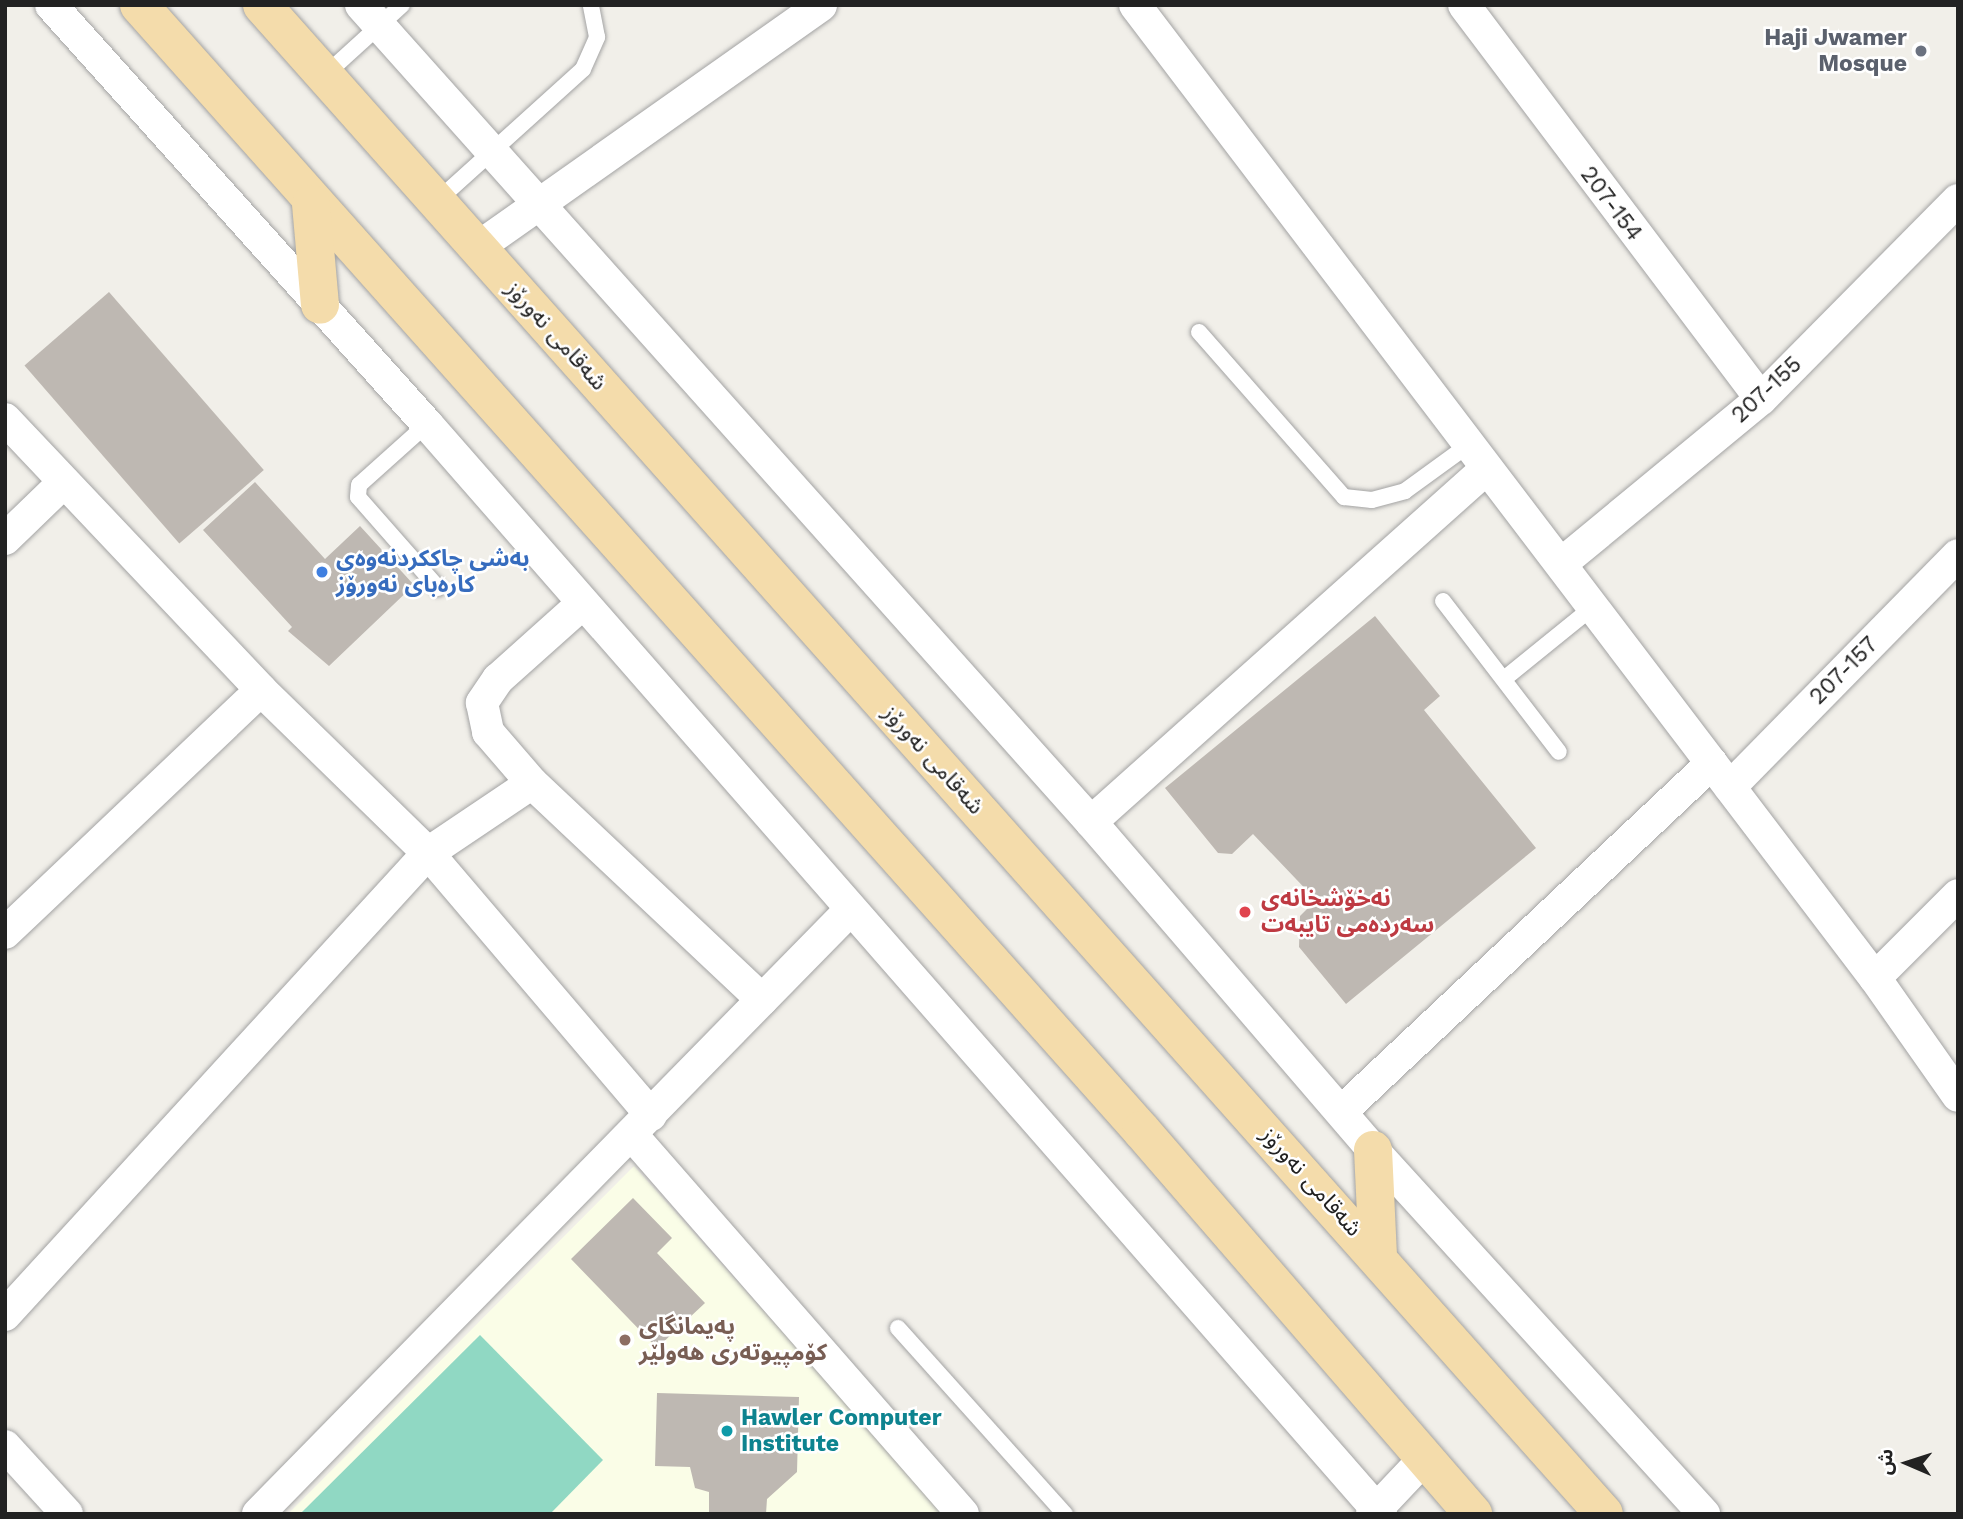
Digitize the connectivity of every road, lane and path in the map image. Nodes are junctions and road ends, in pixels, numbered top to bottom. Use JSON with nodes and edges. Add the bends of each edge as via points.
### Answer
{"nodes":[{"id":1,"x":51,"y":5,"type":"edge"},
{"id":2,"x":139,"y":5,"type":"edge"},
{"id":3,"x":262,"y":5,"type":"edge"},
{"id":4,"x":591,"y":5,"type":"edge"},
{"id":5,"x":821,"y":5,"type":"edge"},
{"id":6,"x":1135,"y":5,"type":"edge"},
{"id":7,"x":1464,"y":5,"type":"edge"},
{"id":8,"x":381,"y":12,"type":"edge"},
{"id":9,"x":324,"y":76,"type":"junction"},
{"id":10,"x":493,"y":151,"type":"junction"},
{"id":11,"x":1958,"y":200,"type":"edge"},
{"id":12,"x":436,"y":202,"type":"junction"},
{"id":13,"x":311,"y":204,"type":"junction"},
{"id":14,"x":540,"y":204,"type":"junction"},
{"id":15,"x":477,"y":248,"type":"junction"},
{"id":16,"x":320,"y":305,"type":"junction"},
{"id":17,"x":1199,"y":332,"type":"dead end"},
{"id":18,"x":1761,"y":400,"type":"junction"},
{"id":19,"x":5,"y":419,"type":"edge"},
{"id":20,"x":427,"y":425,"type":"junction"},
{"id":21,"x":1476,"y":458,"type":"junction"},
{"id":22,"x":64,"y":482,"type":"junction"},
{"id":23,"x":5,"y":539,"type":"edge"},
{"id":24,"x":1958,"y":555,"type":"edge"},
{"id":25,"x":1562,"y":564,"type":"junction"},
{"id":26,"x":438,"y":588,"type":"dead end"},
{"id":27,"x":1443,"y":601,"type":"dead end"},
{"id":28,"x":582,"y":604,"type":"junction"},
{"id":29,"x":1593,"y":607,"type":"junction"},
{"id":30,"x":1504,"y":680,"type":"junction"},
{"id":31,"x":261,"y":690,"type":"junction"},
{"id":32,"x":1559,"y":752,"type":"dead end"},
{"id":33,"x":1721,"y":775,"type":"junction"},
{"id":34,"x":532,"y":783,"type":"junction"},
{"id":35,"x":1091,"y":822,"type":"junction"},
{"id":36,"x":428,"y":853,"type":"junction"},
{"id":37,"x":1958,"y":895,"type":"edge"},
{"id":38,"x":850,"y":911,"type":"junction"},
{"id":39,"x":5,"y":933,"type":"edge"},
{"id":40,"x":1875,"y":978,"type":"junction"},
{"id":41,"x":762,"y":1000,"type":"junction"},
{"id":42,"x":1958,"y":1096,"type":"edge"},
{"id":43,"x":1341,"y":1112,"type":"junction"},
{"id":44,"x":641,"y":1125,"type":"junction"},
{"id":45,"x":1373,"y":1150,"type":"junction"},
{"id":46,"x":1378,"y":1255,"type":"junction"},
{"id":47,"x":5,"y":1315,"type":"edge"},
{"id":48,"x":898,"y":1328,"type":"dead end"},
{"id":49,"x":5,"y":1446,"type":"edge"},
{"id":50,"x":1424,"y":1459,"type":"junction"},
{"id":51,"x":15,"y":1483,"type":"edge"},
{"id":52,"x":1377,"y":1512,"type":"edge"},
{"id":53,"x":67,"y":1514,"type":"edge"},
{"id":54,"x":258,"y":1514,"type":"edge"},
{"id":55,"x":963,"y":1514,"type":"edge"},
{"id":56,"x":1065,"y":1514,"type":"edge"},
{"id":57,"x":1473,"y":1514,"type":"edge"},
{"id":58,"x":1604,"y":1514,"type":"edge"},
{"id":59,"x":1704,"y":1514,"type":"edge"}],
"edges":[{"from":1,"to":16,"type":"street"},
{"from":2,"to":13,"type":"main road"},
{"from":3,"to":9,"type":"main road","name":"شەقامی نەورۆز"},
{"from":4,"to":10,"type":"lane","via":[[597,37],[583,69]]},
{"from":5,"to":14,"type":"street"},
{"from":6,"to":21,"type":"street"},
{"from":7,"to":18,"type":"street","name":"207-154"},
{"from":8,"to":9,"type":"lane"},
{"from":8,"to":10,"type":"street"},
{"from":9,"to":12,"type":"main road","name":"شەقامی نەورۆز"},
{"from":10,"to":12,"type":"lane"},
{"from":10,"to":14,"type":"street"},
{"from":11,"to":18,"type":"street","name":"207-155"},
{"from":12,"to":15,"type":"main road","name":"شەقامی نەورۆز"},
{"from":13,"to":16,"type":"main road"},
{"from":13,"to":50,"type":"main road","via":[[1141,1130]]},
{"from":14,"to":15,"type":"street"},
{"from":14,"to":35,"type":"street"},
{"from":15,"to":46,"type":"main road","name":"شەقامی نەورۆز"},
{"from":16,"to":20,"type":"street"},
{"from":17,"to":21,"type":"lane","via":[[1344,497],[1372,500],[1405,491]]},
{"from":18,"to":25,"type":"street","name":"207-155"},
{"from":19,"to":22,"type":"street"},
{"from":20,"to":26,"type":"lane","via":[[359,485],[358,497]]},
{"from":20,"to":28,"type":"street"},
{"from":21,"to":25,"type":"street"},
{"from":21,"to":35,"type":"street"},
{"from":22,"to":23,"type":"street"},
{"from":22,"to":31,"type":"street"},
{"from":24,"to":33,"type":"street","name":"207-157"},
{"from":25,"to":29,"type":"street"},
{"from":27,"to":30,"type":"lane"},
{"from":28,"to":34,"type":"street","via":[[498,678],[482,703],[488,732]]},
{"from":28,"to":38,"type":"street"},
{"from":29,"to":30,"type":"lane"},
{"from":29,"to":33,"type":"street"},
{"from":30,"to":32,"type":"lane"},
{"from":31,"to":36,"type":"street"},
{"from":31,"to":39,"type":"street"},
{"from":33,"to":40,"type":"street"},
{"from":33,"to":43,"type":"street","name":"207-157"},
{"from":34,"to":36,"type":"street"},
{"from":34,"to":41,"type":"street"},
{"from":35,"to":43,"type":"street"},
{"from":36,"to":44,"type":"street"},
{"from":36,"to":47,"type":"street"},
{"from":37,"to":40,"type":"street"},
{"from":38,"to":41,"type":"street"},
{"from":38,"to":52,"type":"street"},
{"from":40,"to":42,"type":"street"},
{"from":41,"to":44,"type":"street"},
{"from":43,"to":45,"type":"street"},
{"from":44,"to":54,"type":"street"},
{"from":44,"to":55,"type":"street"},
{"from":45,"to":46,"type":"main road"},
{"from":45,"to":59,"type":"street"},
{"from":46,"to":58,"type":"main road","name":"شەقامی نەورۆز"},
{"from":48,"to":56,"type":"lane"},
{"from":49,"to":51,"type":"street"},
{"from":50,"to":52,"type":"street"},
{"from":50,"to":57,"type":"main road"},
{"from":51,"to":53,"type":"street"}]}
